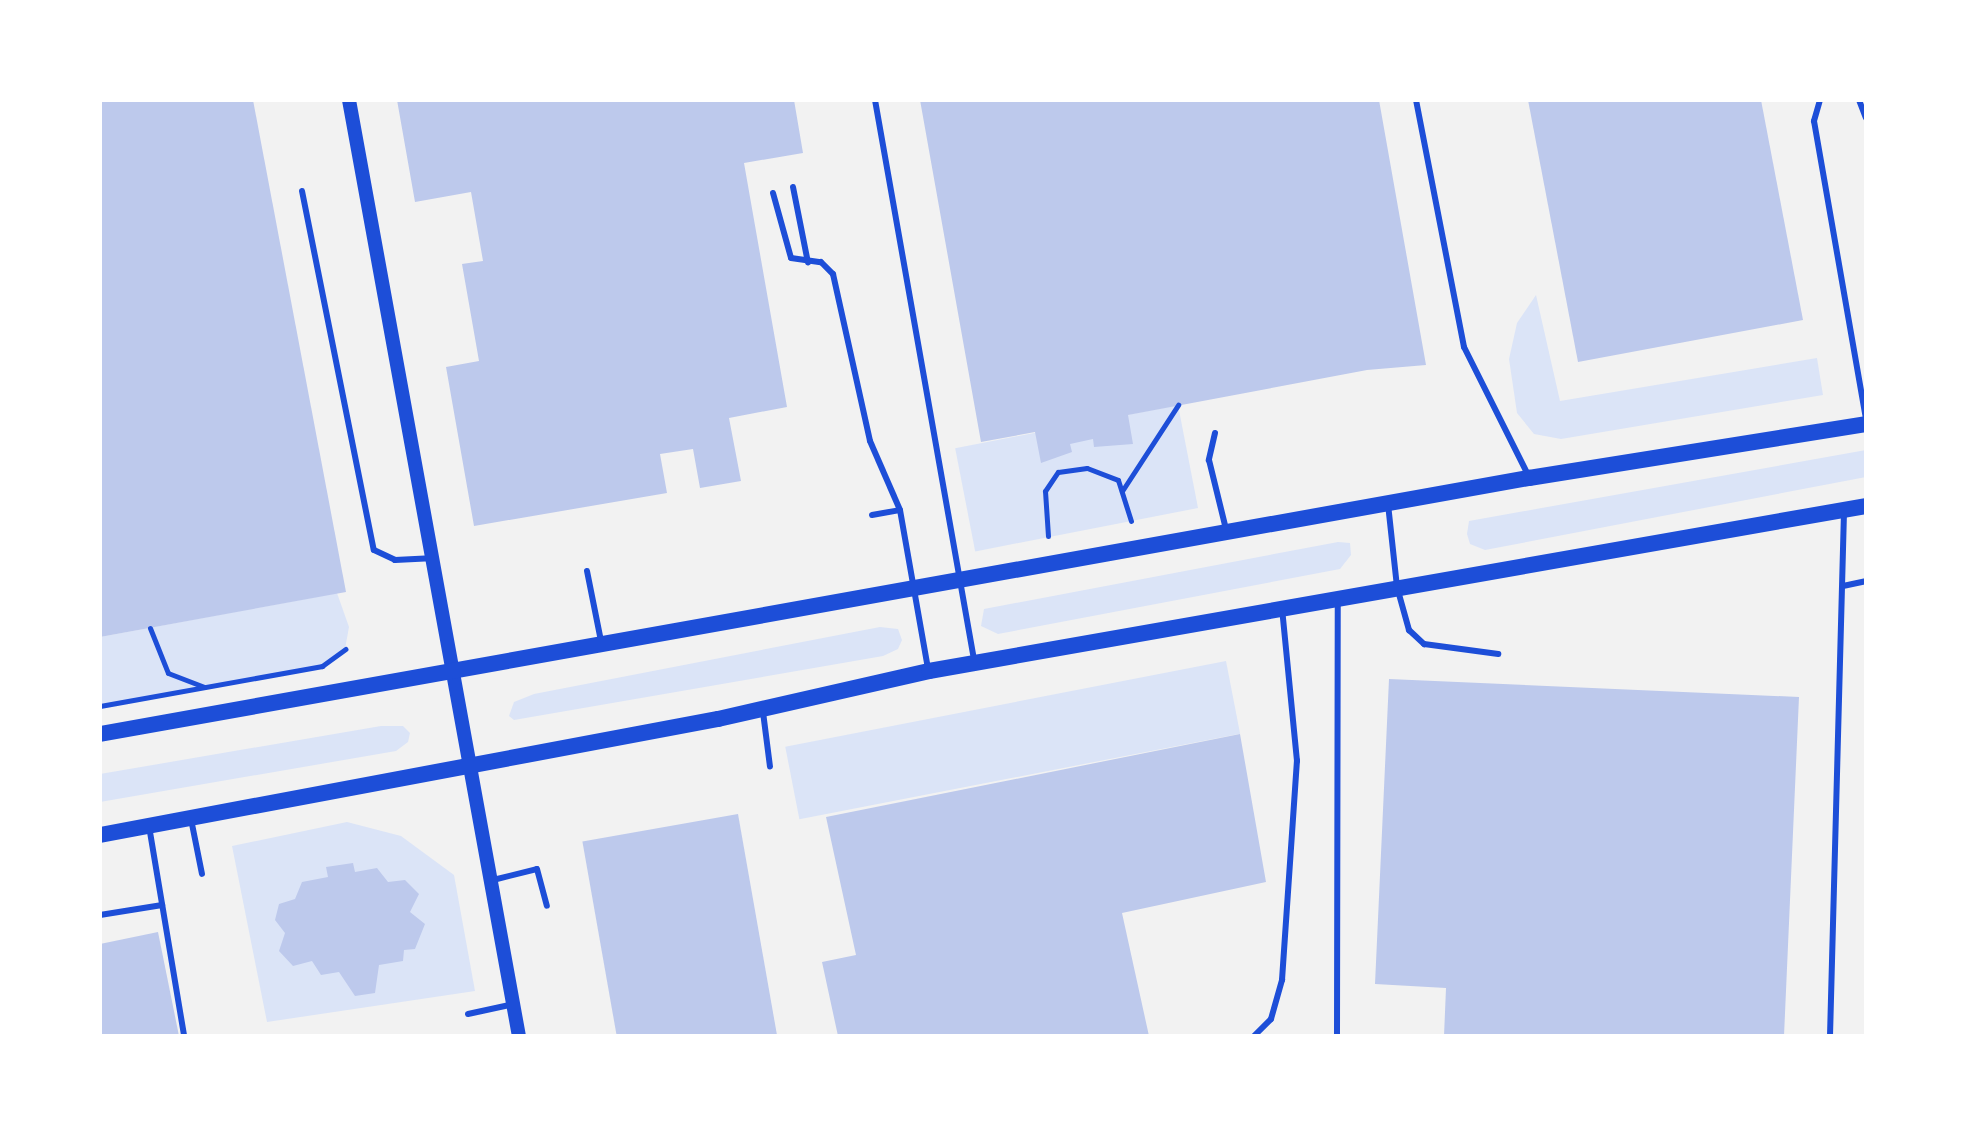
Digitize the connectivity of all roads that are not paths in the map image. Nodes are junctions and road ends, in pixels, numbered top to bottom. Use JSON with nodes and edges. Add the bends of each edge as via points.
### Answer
{"nodes":[{"id":1,"x":349,"y":100,"type":"edge"},
{"id":2,"x":875,"y":100,"type":"edge"},
{"id":3,"x":1416,"y":100,"type":"edge"},
{"id":4,"x":1820,"y":100,"type":"edge"},
{"id":5,"x":1859,"y":100,"type":"edge"},
{"id":6,"x":1866,"y":118,"type":"edge"},
{"id":7,"x":793,"y":187,"type":"dead end"},
{"id":8,"x":302,"y":191,"type":"dead end"},
{"id":9,"x":773,"y":193,"type":"dead end"},
{"id":10,"x":808,"y":263,"type":"junction"},
{"id":11,"x":1866,"y":422,"type":"edge"},
{"id":12,"x":1215,"y":433,"type":"dead end"},
{"id":13,"x":1529,"y":478,"type":"junction"},
{"id":14,"x":1388,"y":504,"type":"junction"},
{"id":15,"x":1866,"y":506,"type":"edge"},
{"id":16,"x":900,"y":510,"type":"junction"},
{"id":17,"x":1844,"y":511,"type":"junction"},
{"id":18,"x":872,"y":515,"type":"dead end"},
{"id":19,"x":1227,"y":533,"type":"junction"},
{"id":20,"x":430,"y":558,"type":"junction"},
{"id":21,"x":587,"y":571,"type":"dead end"},
{"id":22,"x":959,"y":580,"type":"junction"},
{"id":23,"x":1866,"y":581,"type":"edge"},
{"id":24,"x":1843,"y":586,"type":"junction"},
{"id":25,"x":1397,"y":587,"type":"junction"},
{"id":26,"x":914,"y":588,"type":"junction"},
{"id":27,"x":1338,"y":598,"type":"junction"},
{"id":28,"x":1282,"y":609,"type":"junction"},
{"id":29,"x":602,"y":645,"type":"junction"},
{"id":30,"x":1498,"y":654,"type":"dead end"},
{"id":31,"x":975,"y":664,"type":"junction"},
{"id":32,"x":450,"y":671,"type":"junction"},
{"id":33,"x":929,"y":671,"type":"junction"},
{"id":34,"x":762,"y":709,"type":"junction"},
{"id":35,"x":100,"y":734,"type":"edge"},
{"id":36,"x":470,"y":766,"type":"junction"},
{"id":37,"x":770,"y":767,"type":"dead end"},
{"id":38,"x":191,"y":818,"type":"junction"},
{"id":39,"x":149,"y":826,"type":"junction"},
{"id":40,"x":100,"y":835,"type":"edge"},
{"id":41,"x":202,"y":874,"type":"dead end"},
{"id":42,"x":490,"y":881,"type":"junction"},
{"id":43,"x":162,"y":905,"type":"junction"},
{"id":44,"x":547,"y":906,"type":"dead end"},
{"id":45,"x":100,"y":915,"type":"edge"},
{"id":46,"x":514,"y":1004,"type":"junction"},
{"id":47,"x":468,"y":1014,"type":"dead end"},
{"id":48,"x":184,"y":1036,"type":"edge"},
{"id":49,"x":519,"y":1036,"type":"edge"},
{"id":50,"x":1254,"y":1036,"type":"edge"},
{"id":51,"x":1337,"y":1036,"type":"edge"},
{"id":52,"x":1830,"y":1036,"type":"edge"}],
"edges":[{"from":1,"to":20,"type":"street"},
{"from":2,"to":22,"type":"lane"},
{"from":3,"to":13,"type":"lane","via":[[1464,347]]},
{"from":4,"to":11,"type":"lane","via":[[1814,121]]},
{"from":5,"to":6,"type":"lane"},
{"from":7,"to":10,"type":"lane"},
{"from":8,"to":20,"type":"lane","via":[[374,550],[395,560]]},
{"from":9,"to":10,"type":"lane","via":[[786,248],[796,263]]},
{"from":10,"to":16,"type":"lane","via":[[828,265],[833,274],[870,441]]},
{"from":11,"to":13,"type":"main road"},
{"from":12,"to":19,"type":"lane","via":[[1209,460]]},
{"from":13,"to":14,"type":"main road"},
{"from":14,"to":19,"type":"main road"},
{"from":14,"to":25,"type":"lane"},
{"from":15,"to":17,"type":"main road"},
{"from":16,"to":18,"type":"lane"},
{"from":16,"to":26,"type":"lane"},
{"from":17,"to":24,"type":"lane"},
{"from":17,"to":25,"type":"main road"},
{"from":19,"to":22,"type":"main road"},
{"from":20,"to":32,"type":"street"},
{"from":21,"to":29,"type":"lane"},
{"from":22,"to":26,"type":"main road"},
{"from":22,"to":31,"type":"lane"},
{"from":23,"to":24,"type":"lane"},
{"from":24,"to":52,"type":"lane"},
{"from":25,"to":27,"type":"main road"},
{"from":25,"to":30,"type":"lane","via":[[1409,630],[1424,644]]},
{"from":26,"to":29,"type":"main road"},
{"from":26,"to":33,"type":"lane"},
{"from":27,"to":28,"type":"main road"},
{"from":27,"to":51,"type":"lane"},
{"from":28,"to":31,"type":"main road"},
{"from":28,"to":50,"type":"lane","via":[[1297,761],[1281,988],[1271,1019]]},
{"from":29,"to":32,"type":"main road"},
{"from":31,"to":33,"type":"main road"},
{"from":32,"to":35,"type":"main road"},
{"from":32,"to":36,"type":"street"},
{"from":33,"to":34,"type":"main road"},
{"from":34,"to":36,"type":"main road"},
{"from":34,"to":37,"type":"lane"},
{"from":36,"to":38,"type":"main road"},
{"from":36,"to":42,"type":"street"},
{"from":38,"to":39,"type":"main road"},
{"from":38,"to":41,"type":"lane"},
{"from":39,"to":40,"type":"main road"},
{"from":39,"to":43,"type":"lane"},
{"from":42,"to":44,"type":"lane","via":[[537,869]]},
{"from":42,"to":46,"type":"street"},
{"from":43,"to":45,"type":"lane"},
{"from":43,"to":48,"type":"lane"},
{"from":46,"to":47,"type":"lane"},
{"from":46,"to":49,"type":"street"}]}
